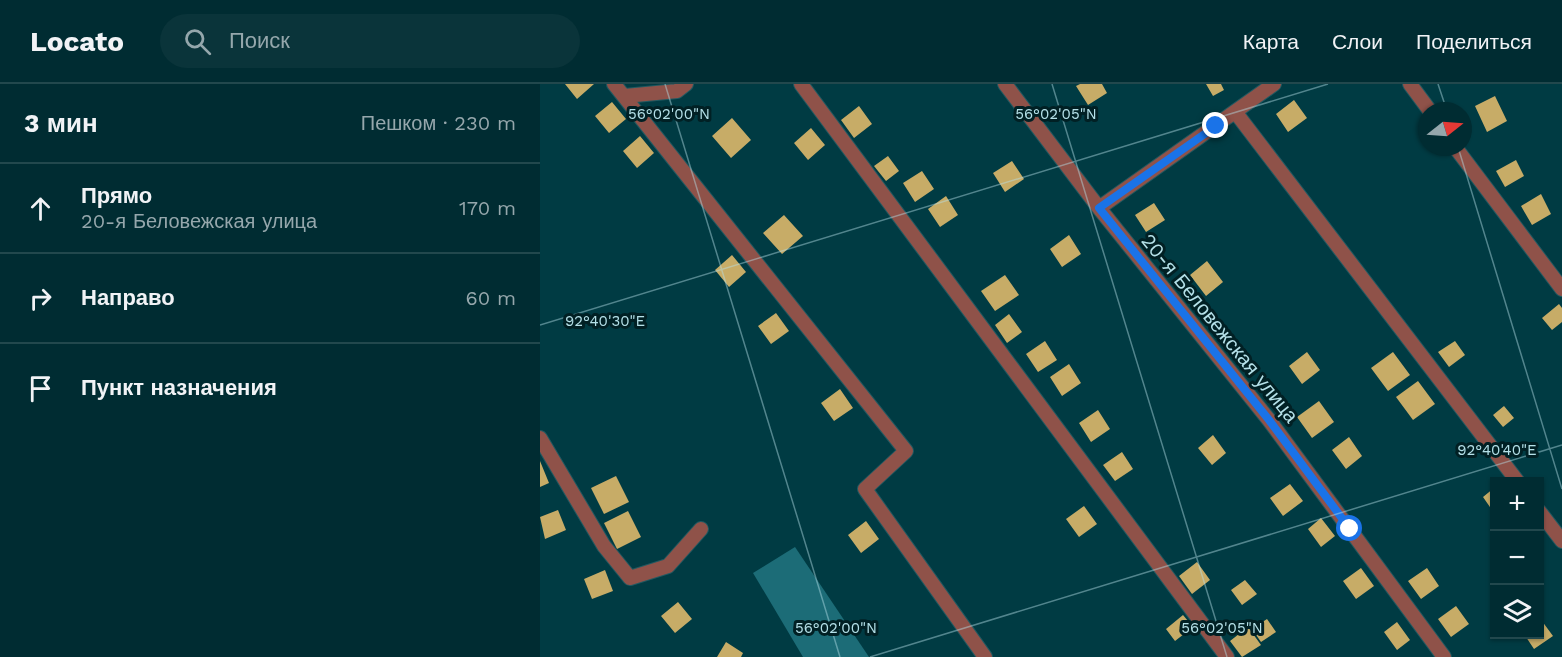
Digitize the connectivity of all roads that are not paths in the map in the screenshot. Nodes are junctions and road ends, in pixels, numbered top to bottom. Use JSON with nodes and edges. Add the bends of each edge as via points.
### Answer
{"nodes":[{"id":1,"x":614,"y":84,"type":"edge"},
{"id":2,"x":686,"y":84,"type":"edge"},
{"id":3,"x":801,"y":84,"type":"edge"},
{"id":4,"x":1005,"y":84,"type":"edge"},
{"id":5,"x":1274,"y":84,"type":"edge"},
{"id":6,"x":1410,"y":84,"type":"edge"},
{"id":7,"x":625,"y":96,"type":"junction"},
{"id":8,"x":1423,"y":102,"type":"edge"},
{"id":9,"x":1236,"y":113,"type":"junction"},
{"id":10,"x":1462,"y":156,"type":"edge"},
{"id":11,"x":1099,"y":208,"type":"junction"},
{"id":12,"x":1562,"y":289,"type":"edge"},
{"id":13,"x":540,"y":438,"type":"edge"},
{"id":14,"x":1514,"y":477,"type":"edge"},
{"id":15,"x":1544,"y":518,"type":"edge"},
{"id":16,"x":701,"y":529,"type":"dead end"},
{"id":17,"x":1562,"y":541,"type":"edge"},
{"id":18,"x":985,"y":657,"type":"edge"},
{"id":19,"x":1227,"y":657,"type":"edge"},
{"id":20,"x":1444,"y":657,"type":"edge"}],
"edges":[{"from":1,"to":7,"type":"street"},
{"from":2,"to":7,"type":"street","via":[[677,91]]},
{"from":3,"to":19,"type":"street"},
{"from":4,"to":11,"type":"street","name":"20-я Беловежская улица"},
{"from":5,"to":9,"type":"street"},
{"from":6,"to":8,"type":"street"},
{"from":7,"to":18,"type":"street","via":[[906,451],[865,489]]},
{"from":9,"to":11,"type":"street"},
{"from":9,"to":14,"type":"street"},
{"from":10,"to":12,"type":"street"},
{"from":11,"to":20,"type":"street","name":"20-я Беловежская улица","via":[[1269,420]]},
{"from":13,"to":16,"type":"street","via":[[604,546],[630,578],[668,566]]},
{"from":15,"to":17,"type":"street"}]}
